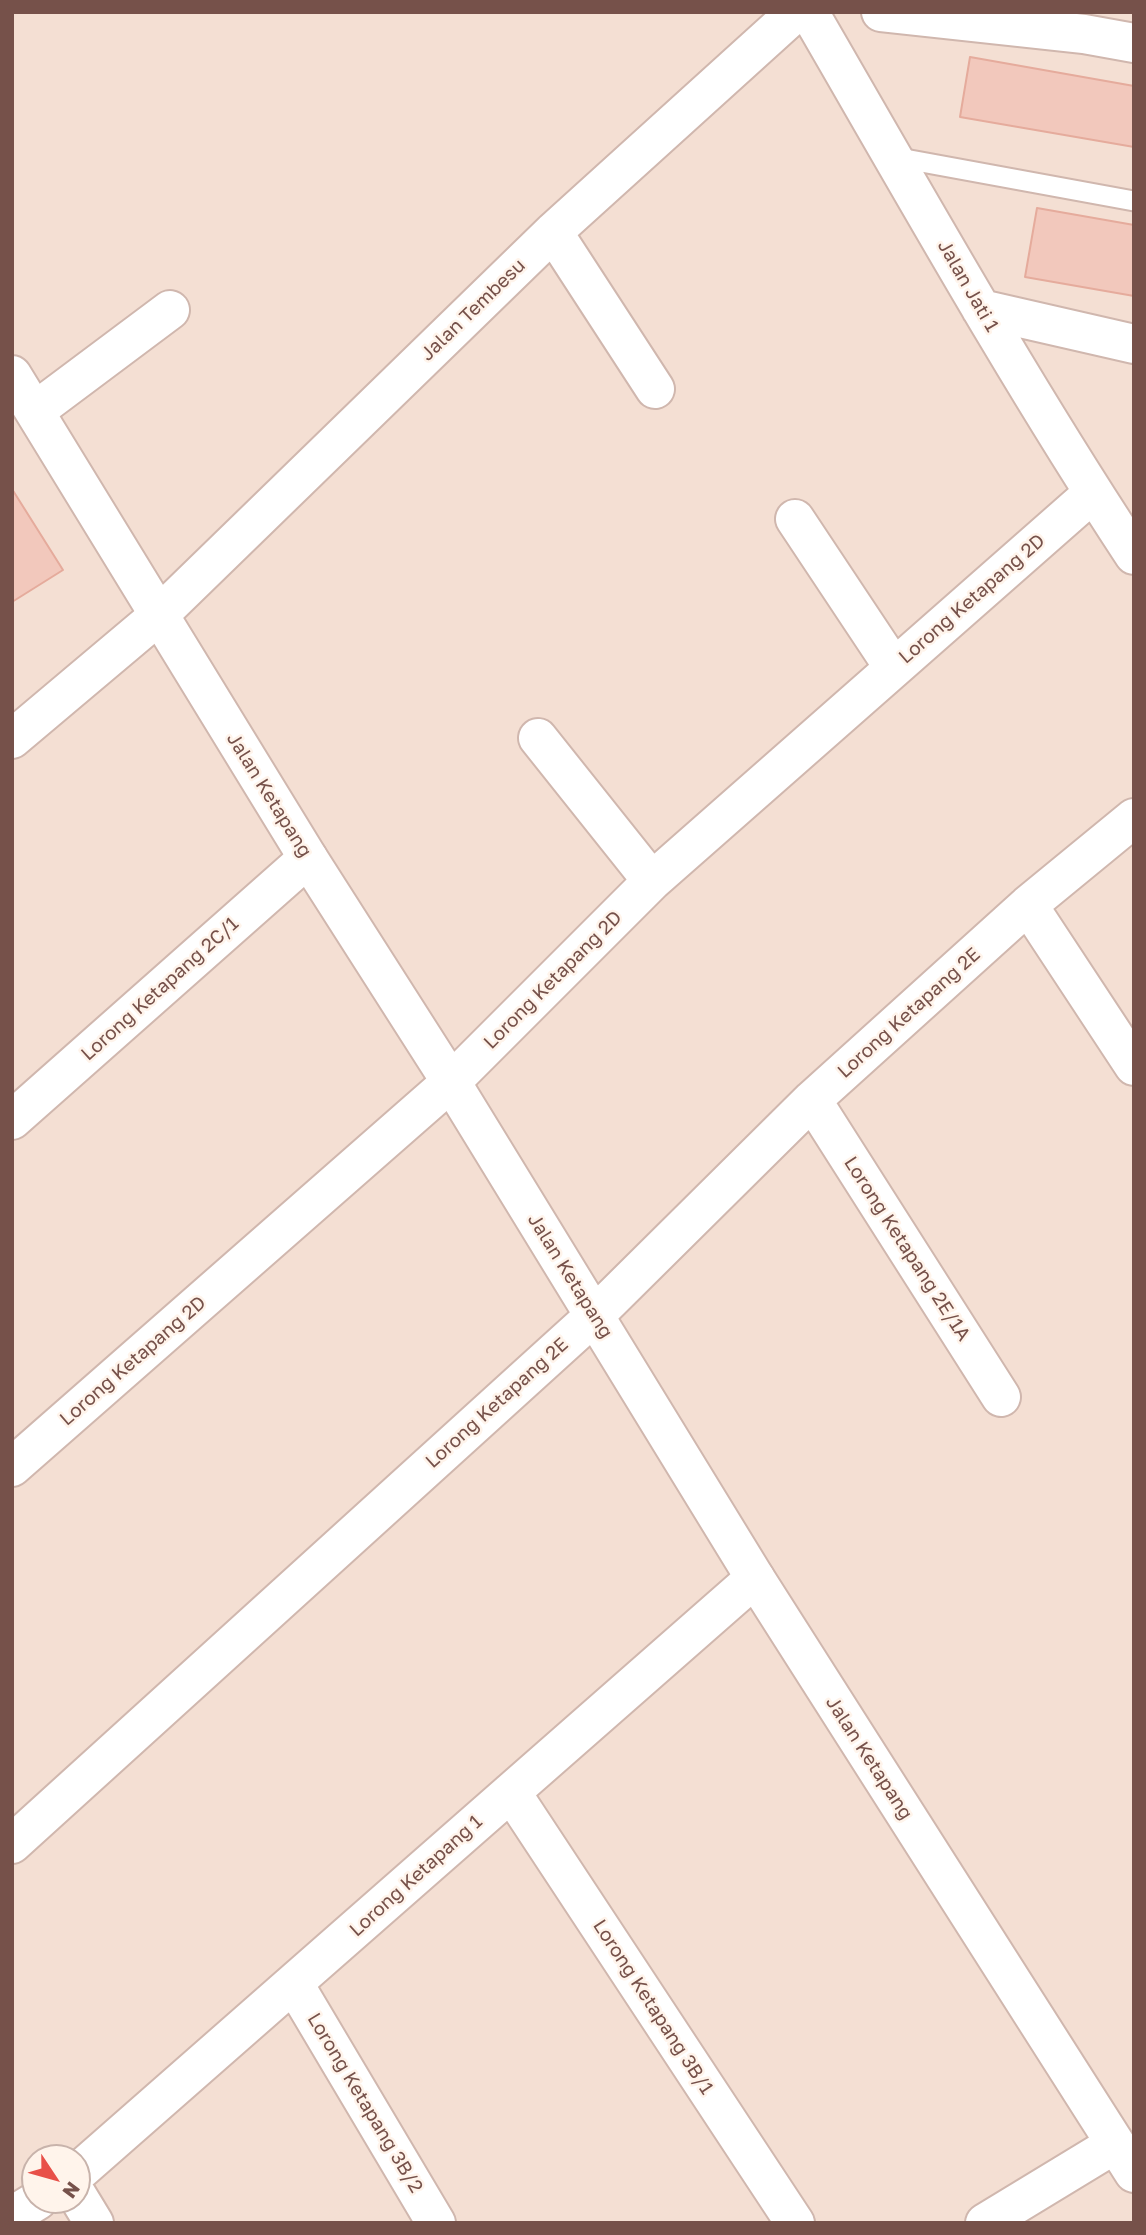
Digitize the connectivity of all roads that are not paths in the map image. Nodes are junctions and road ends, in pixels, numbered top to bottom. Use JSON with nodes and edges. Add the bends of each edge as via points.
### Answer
{"nodes":[{"id":1,"x":796,"y":12,"type":"edge"},
{"id":2,"x":810,"y":12,"type":"edge"},
{"id":3,"x":881,"y":12,"type":"edge"},
{"id":4,"x":1086,"y":23,"type":"edge"},
{"id":5,"x":1134,"y":43,"type":"edge"},
{"id":6,"x":893,"y":157,"type":"junction"},
{"id":7,"x":1134,"y":201,"type":"edge"},
{"id":8,"x":554,"y":232,"type":"junction"},
{"id":9,"x":981,"y":309,"type":"junction"},
{"id":10,"x":170,"y":310,"type":"dead end"},
{"id":11,"x":1134,"y":344,"type":"edge"},
{"id":12,"x":12,"y":375,"type":"edge"},
{"id":13,"x":655,"y":389,"type":"dead end"},
{"id":14,"x":35,"y":411,"type":"junction"},
{"id":15,"x":1093,"y":494,"type":"junction"},
{"id":16,"x":795,"y":519,"type":"dead end"},
{"id":17,"x":1134,"y":555,"type":"edge"},
{"id":18,"x":158,"y":616,"type":"junction"},
{"id":19,"x":894,"y":668,"type":"junction"},
{"id":20,"x":538,"y":738,"type":"dead end"},
{"id":21,"x":12,"y":740,"type":"edge"},
{"id":22,"x":1134,"y":818,"type":"edge"},
{"id":23,"x":308,"y":858,"type":"junction"},
{"id":24,"x":652,"y":881,"type":"junction"},
{"id":25,"x":1028,"y":905,"type":"junction"},
{"id":26,"x":1134,"y":1066,"type":"edge"},
{"id":27,"x":451,"y":1082,"type":"junction"},
{"id":28,"x":812,"y":1100,"type":"junction"},
{"id":29,"x":12,"y":1120,"type":"edge"},
{"id":30,"x":595,"y":1315,"type":"junction"},
{"id":31,"x":1001,"y":1397,"type":"dead end"},
{"id":32,"x":12,"y":1467,"type":"edge"},
{"id":33,"x":755,"y":1578,"type":"junction"},
{"id":34,"x":511,"y":1792,"type":"junction"},
{"id":35,"x":12,"y":1844,"type":"edge"},
{"id":36,"x":294,"y":1984,"type":"junction"},
{"id":37,"x":1128,"y":2160,"type":"edge"},
{"id":38,"x":91,"y":2161,"type":"edge"},
{"id":39,"x":436,"y":2223,"type":"edge"},
{"id":40,"x":795,"y":2223,"type":"edge"},
{"id":41,"x":985,"y":2223,"type":"edge"}],
"edges":[{"from":1,"to":8,"type":"street","name":"Jalan Tembesu"},
{"from":2,"to":6,"type":"street","name":"Jalan Jati 1"},
{"from":3,"to":4,"type":"street"},
{"from":4,"to":5,"type":"street"},
{"from":6,"to":7,"type":"lane"},
{"from":6,"to":9,"type":"street","name":"Jalan Jati 1"},
{"from":8,"to":13,"type":"street"},
{"from":8,"to":18,"type":"street","name":"Jalan Tembesu"},
{"from":9,"to":11,"type":"street"},
{"from":9,"to":15,"type":"street","name":"Jalan Jati 1"},
{"from":10,"to":14,"type":"street"},
{"from":12,"to":14,"type":"street","name":"Jalan Ketapang"},
{"from":14,"to":18,"type":"street","name":"Jalan Ketapang"},
{"from":15,"to":17,"type":"street","name":"Jalan Jati 1"},
{"from":15,"to":19,"type":"street","name":"Lorong Ketapang 2D"},
{"from":16,"to":19,"type":"street"},
{"from":18,"to":21,"type":"street","name":"Jalan Tembesu"},
{"from":18,"to":23,"type":"street","name":"Jalan Ketapang"},
{"from":19,"to":24,"type":"street","name":"Lorong Ketapang 2D"},
{"from":20,"to":24,"type":"street"},
{"from":22,"to":25,"type":"street","name":"Lorong Ketapang 2E"},
{"from":23,"to":27,"type":"street","name":"Jalan Ketapang"},
{"from":23,"to":29,"type":"street","name":"Lorong Ketapang 2C/1"},
{"from":24,"to":27,"type":"street","name":"Lorong Ketapang 2D"},
{"from":25,"to":26,"type":"street"},
{"from":25,"to":28,"type":"street","name":"Lorong Ketapang 2E"},
{"from":27,"to":30,"type":"street","name":"Jalan Ketapang"},
{"from":27,"to":32,"type":"street","name":"Lorong Ketapang 2D"},
{"from":28,"to":30,"type":"street","name":"Lorong Ketapang 2E"},
{"from":28,"to":31,"type":"street","name":"Lorong Ketapang 2E/1A"},
{"from":30,"to":33,"type":"street","name":"Jalan Ketapang"},
{"from":30,"to":35,"type":"street","name":"Lorong Ketapang 2E"},
{"from":33,"to":34,"type":"street","name":"Lorong Ketapang 1"},
{"from":33,"to":37,"type":"street","name":"Jalan Ketapang"},
{"from":34,"to":36,"type":"street","name":"Lorong Ketapang 1"},
{"from":34,"to":40,"type":"street","name":"Lorong Ketapang 3B/1"},
{"from":36,"to":38,"type":"street","name":"Lorong Ketapang 1"},
{"from":36,"to":39,"type":"street","name":"Lorong Ketapang 3B/2"},
{"from":37,"to":41,"type":"street"}]}
